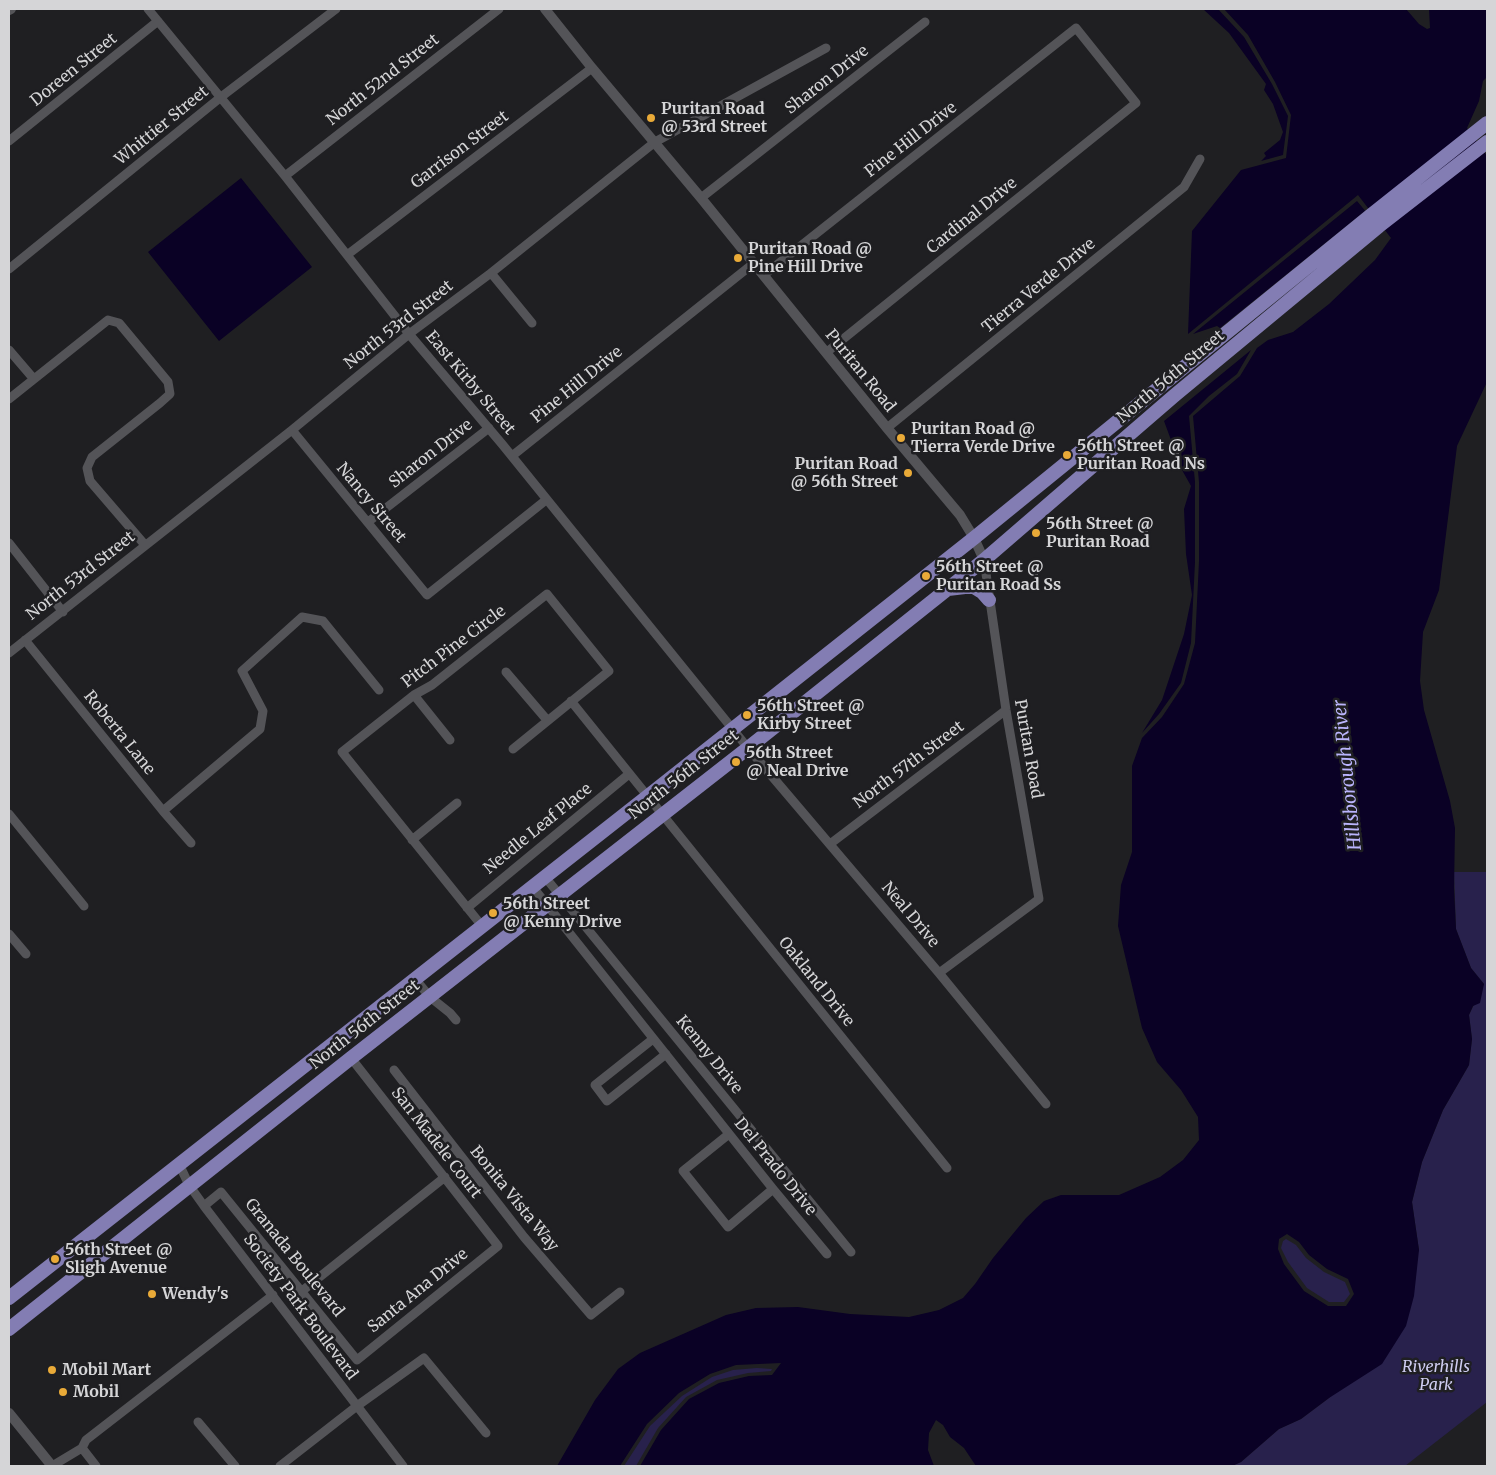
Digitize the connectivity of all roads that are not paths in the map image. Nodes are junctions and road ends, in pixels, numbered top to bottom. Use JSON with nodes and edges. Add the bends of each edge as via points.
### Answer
{"nodes":[{"id":1,"x":148,"y":9,"type":"edge"},
{"id":2,"x":336,"y":9,"type":"edge"},
{"id":3,"x":499,"y":9,"type":"edge"},
{"id":4,"x":545,"y":9,"type":"edge"},
{"id":5,"x":158,"y":21,"type":"junction"},
{"id":6,"x":925,"y":22,"type":"dead end"},
{"id":7,"x":826,"y":48,"type":"dead end"},
{"id":8,"x":592,"y":68,"type":"junction"},
{"id":9,"x":221,"y":97,"type":"junction"},
{"id":10,"x":1136,"y":103,"type":"joint"},
{"id":11,"x":1487,"y":123,"type":"edge"},
{"id":12,"x":9,"y":141,"type":"edge"},
{"id":13,"x":655,"y":142,"type":"junction"},
{"id":14,"x":1485,"y":144,"type":"edge"},
{"id":15,"x":1200,"y":159,"type":"dead end"},
{"id":16,"x":285,"y":176,"type":"junction"},
{"id":17,"x":701,"y":198,"type":"junction"},
{"id":18,"x":1375,"y":221,"type":"junction"},
{"id":19,"x":347,"y":255,"type":"junction"},
{"id":20,"x":754,"y":263,"type":"junction"},
{"id":21,"x":9,"y":269,"type":"edge"},
{"id":22,"x":491,"y":272,"type":"junction"},
{"id":23,"x":764,"y":275,"type":"junction"},
{"id":24,"x":532,"y":323,"type":"dead end"},
{"id":25,"x":409,"y":334,"type":"junction"},
{"id":26,"x":9,"y":350,"type":"edge"},
{"id":27,"x":827,"y":352,"type":"junction"},
{"id":28,"x":33,"y":378,"type":"junction"},
{"id":29,"x":9,"y":399,"type":"edge"},
{"id":30,"x":1135,"y":407,"type":"junction"},
{"id":31,"x":1146,"y":421,"type":"junction"},
{"id":32,"x":488,"y":428,"type":"junction"},
{"id":33,"x":887,"y":428,"type":"junction"},
{"id":34,"x":292,"y":430,"type":"junction"},
{"id":35,"x":512,"y":456,"type":"junction"},
{"id":36,"x":546,"y":500,"type":"junction"},
{"id":37,"x":368,"y":522,"type":"junction"},
{"id":38,"x":974,"y":538,"type":"junction"},
{"id":39,"x":9,"y":543,"type":"edge"},
{"id":40,"x":145,"y":545,"type":"junction"},
{"id":41,"x":984,"y":560,"type":"junction"},
{"id":42,"x":947,"y":589,"type":"junction"},
{"id":43,"x":990,"y":600,"type":"junction"},
{"id":44,"x":63,"y":612,"type":"junction"},
{"id":45,"x":25,"y":640,"type":"junction"},
{"id":46,"x":836,"y":646,"type":"junction"},
{"id":47,"x":9,"y":653,"type":"edge"},
{"id":48,"x":851,"y":666,"type":"junction"},
{"id":49,"x":506,"y":672,"type":"dead end"},
{"id":50,"x":379,"y":690,"type":"dead end"},
{"id":51,"x":414,"y":695,"type":"junction"},
{"id":52,"x":571,"y":701,"type":"junction"},
{"id":53,"x":1006,"y":710,"type":"junction"},
{"id":54,"x":547,"y":720,"type":"junction"},
{"id":55,"x":733,"y":729,"type":"junction"},
{"id":56,"x":450,"y":740,"type":"dead end"},
{"id":57,"x":748,"y":748,"type":"junction"},
{"id":58,"x":513,"y":749,"type":"dead end"},
{"id":59,"x":629,"y":774,"type":"junction"},
{"id":60,"x":648,"y":796,"type":"junction"},
{"id":61,"x":457,"y":803,"type":"dead end"},
{"id":62,"x":163,"y":811,"type":"junction"},
{"id":63,"x":9,"y":814,"type":"edge"},
{"id":64,"x":662,"y":814,"type":"junction"},
{"id":65,"x":412,"y":840,"type":"junction"},
{"id":66,"x":191,"y":843,"type":"dead end"},
{"id":67,"x":830,"y":844,"type":"junction"},
{"id":68,"x":545,"y":877,"type":"junction"},
{"id":69,"x":532,"y":886,"type":"junction"},
{"id":70,"x":559,"y":895,"type":"junction"},
{"id":71,"x":547,"y":905,"type":"junction"},
{"id":72,"x":84,"y":906,"type":"dead end"},
{"id":73,"x":467,"y":908,"type":"junction"},
{"id":74,"x":482,"y":926,"type":"junction"},
{"id":75,"x":9,"y":934,"type":"edge"},
{"id":76,"x":26,"y":954,"type":"dead end"},
{"id":77,"x":940,"y":973,"type":"junction"},
{"id":78,"x":415,"y":979,"type":"junction"},
{"id":79,"x":430,"y":997,"type":"junction"},
{"id":80,"x":456,"y":1020,"type":"dead end"},
{"id":81,"x":653,"y":1039,"type":"junction"},
{"id":82,"x":666,"y":1054,"type":"junction"},
{"id":83,"x":350,"y":1058,"type":"junction"},
{"id":84,"x":394,"y":1070,"type":"dead end"},
{"id":85,"x":1046,"y":1104,"type":"dead end"},
{"id":86,"x":729,"y":1134,"type":"junction"},
{"id":87,"x":179,"y":1164,"type":"junction"},
{"id":88,"x":947,"y":1168,"type":"dead end"},
{"id":89,"x":445,"y":1177,"type":"junction"},
{"id":90,"x":189,"y":1185,"type":"junction"},
{"id":91,"x":773,"y":1189,"type":"junction"},
{"id":92,"x":204,"y":1206,"type":"junction"},
{"id":93,"x":498,"y":1246,"type":"joint"},
{"id":94,"x":851,"y":1252,"type":"dead end"},
{"id":95,"x":827,"y":1254,"type":"dead end"},
{"id":96,"x":302,"y":1291,"type":"junction"},
{"id":97,"x":620,"y":1292,"type":"dead end"},
{"id":98,"x":273,"y":1295,"type":"junction"},
{"id":99,"x":9,"y":1298,"type":"edge"},
{"id":100,"x":9,"y":1329,"type":"edge"},
{"id":101,"x":357,"y":1360,"type":"joint"},
{"id":102,"x":357,"y":1406,"type":"junction"},
{"id":103,"x":9,"y":1413,"type":"edge"},
{"id":104,"x":198,"y":1422,"type":"dead end"},
{"id":105,"x":486,"y":1433,"type":"dead end"},
{"id":106,"x":82,"y":1448,"type":"junction"},
{"id":107,"x":52,"y":1466,"type":"edge"},
{"id":108,"x":96,"y":1466,"type":"edge"},
{"id":109,"x":235,"y":1466,"type":"edge"},
{"id":110,"x":280,"y":1466,"type":"edge"},
{"id":111,"x":403,"y":1466,"type":"edge"}],
"edges":[{"from":1,"to":5,"type":"street","name":"East Kirby Street"},
{"from":2,"to":9,"type":"street","name":"Whittier Street"},
{"from":3,"to":16,"type":"street","name":"North 52nd Street"},
{"from":4,"to":8,"type":"street","name":"Puritan Road"},
{"from":5,"to":9,"type":"street","name":"East Kirby Street"},
{"from":5,"to":12,"type":"street","name":"Doreen Street"},
{"from":6,"to":17,"type":"street","name":"Sharon Drive"},
{"from":7,"to":13,"type":"street","name":"North 53rd Street"},
{"from":8,"to":13,"type":"street","name":"Puritan Road"},
{"from":8,"to":19,"type":"street","name":"Garrison Street"},
{"from":9,"to":16,"type":"street","name":"East Kirby Street"},
{"from":9,"to":21,"type":"street","name":"Whittier Street"},
{"from":10,"to":23,"type":"street","name":"Pine Hill Drive","via":[[1076,28]]},
{"from":10,"to":27,"type":"street","name":"Cardinal Drive"},
{"from":11,"to":18,"type":"main road","name":"North 56th Street"},
{"from":13,"to":17,"type":"street","name":"Puritan Road"},
{"from":13,"to":22,"type":"street","name":"North 53rd Street"},
{"from":14,"to":18,"type":"main road","name":"North 56th Street"},
{"from":15,"to":33,"type":"street","name":"Tierra Verde Drive","via":[[1184,187]]},
{"from":16,"to":19,"type":"street","name":"East Kirby Street"},
{"from":17,"to":20,"type":"street","name":"Puritan Road"},
{"from":18,"to":30,"type":"main road","name":"North 56th Street"},
{"from":18,"to":31,"type":"main road","name":"North 56th Street"},
{"from":19,"to":25,"type":"street","name":"East Kirby Street"},
{"from":20,"to":23,"type":"street","name":"Puritan Road"},
{"from":20,"to":35,"type":"street","name":"Pine Hill Drive"},
{"from":22,"to":24,"type":"street"},
{"from":22,"to":25,"type":"street","name":"North 53rd Street"},
{"from":23,"to":27,"type":"street","name":"Puritan Road"},
{"from":25,"to":32,"type":"street","name":"East Kirby Street"},
{"from":25,"to":34,"type":"street","name":"North 53rd Street"},
{"from":26,"to":28,"type":"street"},
{"from":27,"to":33,"type":"street","name":"Puritan Road"},
{"from":28,"to":29,"type":"street"},
{"from":28,"to":40,"type":"street","via":[[108,320],[120,323],[168,382],[170,394],[92,456],[87,468],[90,481]]},
{"from":30,"to":31,"type":"main road"},
{"from":30,"to":38,"type":"main road","name":"North 56th Street"},
{"from":31,"to":41,"type":"main road","name":"North 56th Street"},
{"from":32,"to":35,"type":"street","name":"East Kirby Street"},
{"from":32,"to":37,"type":"street","name":"Sharon Drive"},
{"from":33,"to":38,"type":"street","name":"Puritan Road","via":[[960,515]]},
{"from":34,"to":37,"type":"street","name":"Nancy Street"},
{"from":34,"to":40,"type":"street","name":"North 53rd Street"},
{"from":35,"to":36,"type":"street","name":"East Kirby Street"},
{"from":36,"to":37,"type":"street","name":"Nancy Street","via":[[427,595]]},
{"from":36,"to":55,"type":"street","name":"East Kirby Street"},
{"from":38,"to":41,"type":"street","name":"Puritan Road"},
{"from":38,"to":46,"type":"main road","name":"North 56th Street"},
{"from":39,"to":44,"type":"street"},
{"from":40,"to":44,"type":"street","name":"North 53rd Street"},
{"from":41,"to":42,"type":"main road","name":"North 56th Street"},
{"from":41,"to":43,"type":"street","name":"Puritan Road"},
{"from":42,"to":43,"type":"main road","via":[[974,588]]},
{"from":42,"to":48,"type":"main road","name":"North 56th Street"},
{"from":43,"to":53,"type":"street","name":"Puritan Road"},
{"from":44,"to":45,"type":"street","name":"North 53rd Street"},
{"from":45,"to":47,"type":"street","name":"North 53rd Street"},
{"from":45,"to":62,"type":"street","name":"Roberta Lane"},
{"from":46,"to":48,"type":"main road"},
{"from":46,"to":55,"type":"main road","name":"North 56th Street"},
{"from":48,"to":57,"type":"main road","name":"North 56th Street"},
{"from":49,"to":54,"type":"street"},
{"from":50,"to":62,"type":"street","via":[[323,621],[302,617],[242,671],[263,711],[260,729]]},
{"from":51,"to":52,"type":"street","name":"Pitch Pine Circle","via":[[432,685],[547,594],[609,671]]},
{"from":51,"to":56,"type":"street"},
{"from":51,"to":65,"type":"street","name":"Pitch Pine Circle","via":[[342,752]]},
{"from":52,"to":54,"type":"street"},
{"from":52,"to":59,"type":"street"},
{"from":53,"to":67,"type":"street","name":"North 57th Street"},
{"from":53,"to":77,"type":"street","name":"Puritan Road","via":[[1039,899]]},
{"from":54,"to":58,"type":"street"},
{"from":55,"to":57,"type":"street","name":"East Kirby Street"},
{"from":55,"to":60,"type":"main road","name":"North 56th Street"},
{"from":57,"to":64,"type":"main road","name":"North 56th Street"},
{"from":57,"to":67,"type":"street","name":"Neal Drive"},
{"from":59,"to":60,"type":"street"},
{"from":59,"to":73,"type":"street","name":"Needle Leaf Place"},
{"from":60,"to":64,"type":"street","name":"Oakland Drive"},
{"from":60,"to":68,"type":"main road","name":"North 56th Street"},
{"from":61,"to":65,"type":"street"},
{"from":62,"to":66,"type":"street","name":"Roberta Lane"},
{"from":63,"to":72,"type":"street"},
{"from":64,"to":70,"type":"main road","name":"North 56th Street"},
{"from":64,"to":88,"type":"street","name":"Oakland Drive"},
{"from":65,"to":73,"type":"street","name":"Pitch Pine Circle"},
{"from":67,"to":77,"type":"street","name":"Neal Drive"},
{"from":68,"to":69,"type":"main road","name":"North 56th Street"},
{"from":68,"to":70,"type":"street","name":"Kenny Drive"},
{"from":69,"to":71,"type":"street","name":"Del Prado Drive"},
{"from":69,"to":74,"type":"main road","name":"North 56th Street"},
{"from":70,"to":71,"type":"main road","name":"North 56th Street"},
{"from":70,"to":94,"type":"street","name":"Kenny Drive"},
{"from":71,"to":79,"type":"main road","name":"North 56th Street"},
{"from":71,"to":81,"type":"street","name":"Del Prado Drive"},
{"from":73,"to":74,"type":"street","name":"Pitch Pine Circle"},
{"from":74,"to":78,"type":"main road","name":"North 56th Street"},
{"from":75,"to":76,"type":"street"},
{"from":77,"to":85,"type":"street","name":"Neal Drive"},
{"from":78,"to":79,"type":"street"},
{"from":78,"to":87,"type":"main road","name":"North 56th Street"},
{"from":79,"to":80,"type":"street"},
{"from":79,"to":83,"type":"main road","name":"North 56th Street"},
{"from":81,"to":82,"type":"street","name":"Del Prado Drive"},
{"from":81,"to":82,"type":"street","via":[[595,1085],[607,1101]]},
{"from":82,"to":86,"type":"street","name":"Del Prado Drive"},
{"from":83,"to":89,"type":"street","name":"San Madele Court"},
{"from":83,"to":90,"type":"main road","name":"North 56th Street"},
{"from":84,"to":97,"type":"street","name":"Bonita Vista Way","via":[[524,1237],[592,1315]]},
{"from":86,"to":91,"type":"street","name":"Del Prado Drive"},
{"from":86,"to":91,"type":"street","via":[[683,1171],[728,1227]]},
{"from":87,"to":90,"type":"street","name":"Society Park Boulevard"},
{"from":87,"to":99,"type":"main road","name":"North 56th Street"},
{"from":89,"to":93,"type":"street","name":"San Madele Court"},
{"from":89,"to":96,"type":"street"},
{"from":90,"to":92,"type":"street","name":"Society Park Boulevard"},
{"from":90,"to":100,"type":"main road","name":"North 56th Street"},
{"from":91,"to":95,"type":"street","name":"Del Prado Drive"},
{"from":92,"to":96,"type":"street","name":"Granada Boulevard","via":[[221,1192]]},
{"from":92,"to":98,"type":"street","name":"Society Park Boulevard"},
{"from":93,"to":101,"type":"street","name":"Santa Ana Drive"},
{"from":96,"to":101,"type":"street","name":"Granada Boulevard"},
{"from":98,"to":102,"type":"street","name":"Society Park Boulevard"},
{"from":98,"to":106,"type":"street","via":[[86,1440]]},
{"from":102,"to":105,"type":"street","via":[[424,1358]]},
{"from":102,"to":110,"type":"street"},
{"from":102,"to":111,"type":"street","name":"Society Park Boulevard"},
{"from":103,"to":107,"type":"street"},
{"from":104,"to":109,"type":"street"},
{"from":106,"to":107,"type":"street"},
{"from":106,"to":108,"type":"street"}]}
